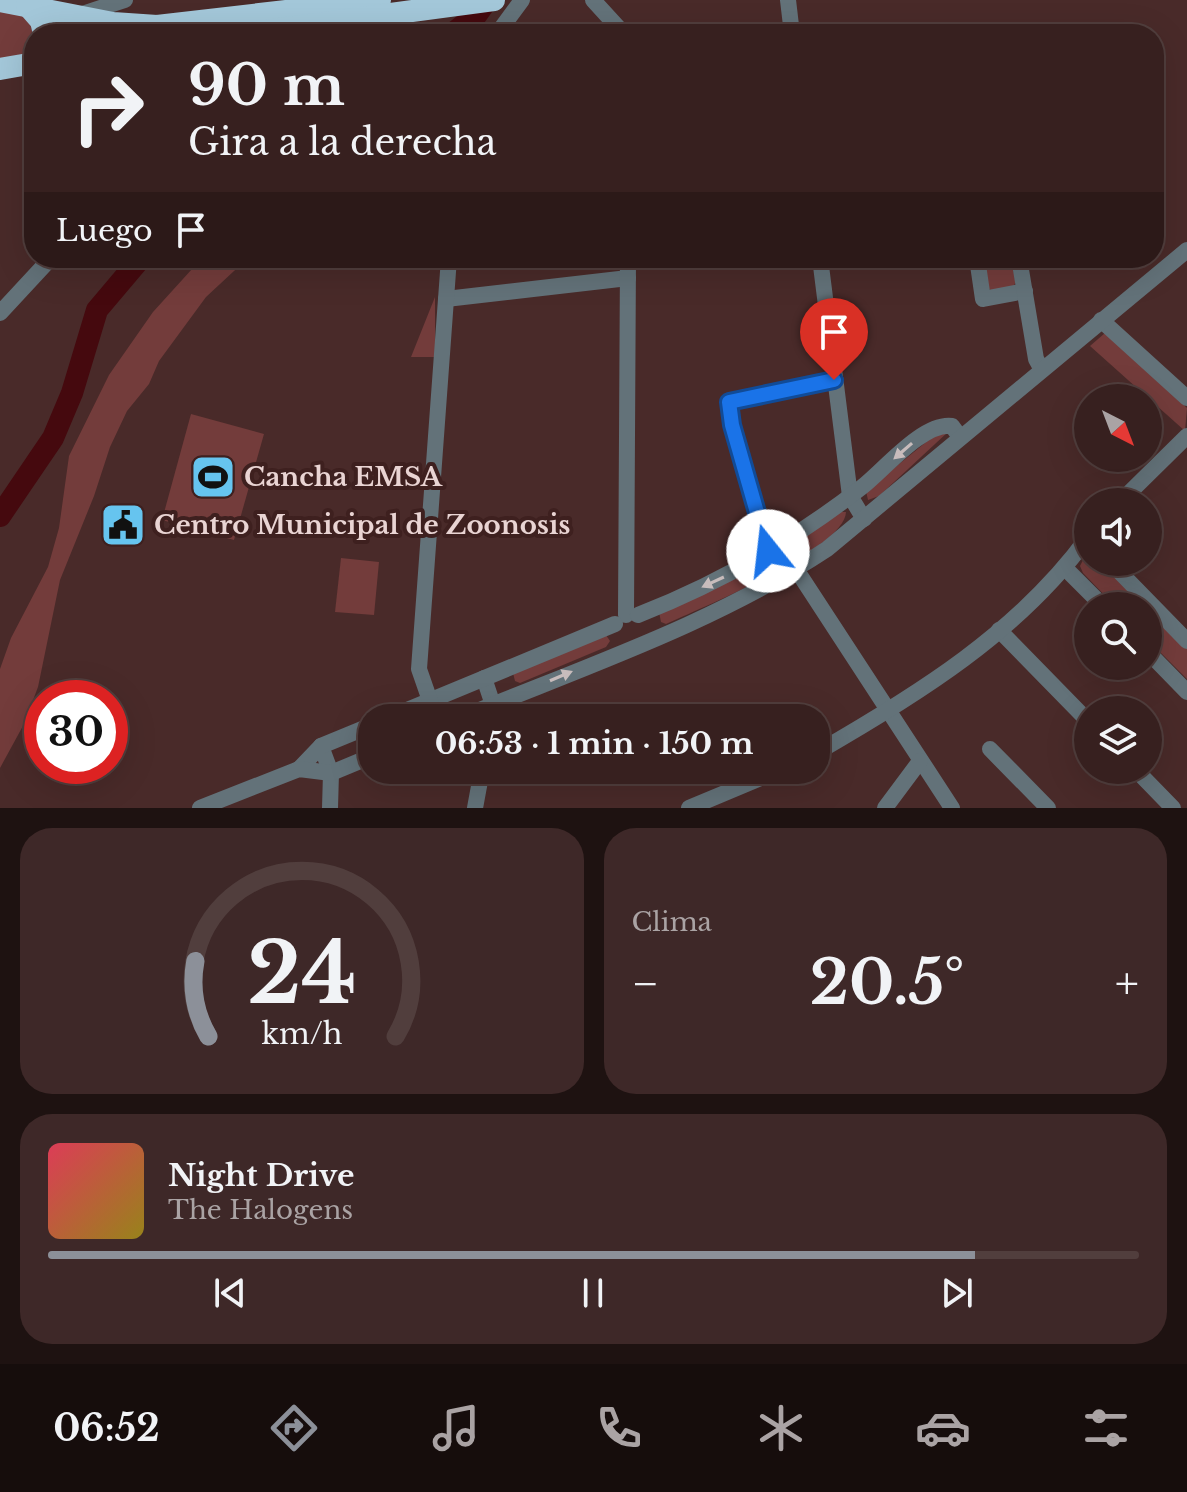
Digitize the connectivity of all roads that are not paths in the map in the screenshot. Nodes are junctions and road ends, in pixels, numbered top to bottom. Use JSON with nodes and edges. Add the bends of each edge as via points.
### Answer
{"nodes":[{"id":1,"x":125,"y":0,"type":"edge"},
{"id":2,"x":494,"y":0,"type":"edge"},
{"id":3,"x":522,"y":0,"type":"edge"},
{"id":4,"x":593,"y":0,"type":"edge"},
{"id":5,"x":788,"y":0,"type":"edge"},
{"id":6,"x":0,"y":1,"type":"edge"},
{"id":7,"x":27,"y":5,"type":"junction"},
{"id":8,"x":235,"y":14,"type":"edge"},
{"id":9,"x":79,"y":15,"type":"junction"},
{"id":10,"x":367,"y":17,"type":"edge"},
{"id":11,"x":42,"y":24,"type":"edge"},
{"id":12,"x":128,"y":24,"type":"edge"},
{"id":13,"x":170,"y":24,"type":"edge"},
{"id":14,"x":504,"y":24,"type":"edge"},
{"id":15,"x":615,"y":24,"type":"edge"},
{"id":16,"x":791,"y":24,"type":"edge"},
{"id":17,"x":1187,"y":250,"type":"edge"},
{"id":18,"x":42,"y":268,"type":"edge"},
{"id":19,"x":448,"y":268,"type":"edge"},
{"id":20,"x":628,"y":268,"type":"edge"},
{"id":21,"x":821,"y":268,"type":"edge"},
{"id":22,"x":978,"y":268,"type":"edge"},
{"id":23,"x":1021,"y":268,"type":"edge"},
{"id":24,"x":628,"y":278,"type":"junction"},
{"id":25,"x":1025,"y":291,"type":"junction"},
{"id":26,"x":446,"y":299,"type":"junction"},
{"id":27,"x":0,"y":313,"type":"edge"},
{"id":28,"x":1101,"y":320,"type":"junction"},
{"id":29,"x":1041,"y":368,"type":"junction"},
{"id":30,"x":834,"y":380,"type":"junction"},
{"id":31,"x":1187,"y":398,"type":"edge"},
{"id":32,"x":1187,"y":436,"type":"edge"},
{"id":33,"x":960,"y":437,"type":"junction"},
{"id":34,"x":1134,"y":488,"type":"edge"},
{"id":35,"x":850,"y":496,"type":"junction"},
{"id":36,"x":864,"y":519,"type":"junction"},
{"id":37,"x":768,"y":551,"type":"junction"},
{"id":38,"x":1074,"y":558,"type":"edge"},
{"id":39,"x":796,"y":569,"type":"junction"},
{"id":40,"x":1066,"y":569,"type":"junction"},
{"id":41,"x":1124,"y":576,"type":"edge"},
{"id":42,"x":1089,"y":592,"type":"edge"},
{"id":43,"x":626,"y":618,"type":"junction"},
{"id":44,"x":999,"y":630,"type":"junction"},
{"id":45,"x":1187,"y":641,"type":"edge"},
{"id":46,"x":636,"y":645,"type":"junction"},
{"id":47,"x":1162,"y":666,"type":"edge"},
{"id":48,"x":484,"y":678,"type":"junction"},
{"id":49,"x":1187,"y":692,"type":"edge"},
{"id":50,"x":429,"y":700,"type":"junction"},
{"id":51,"x":420,"y":704,"type":"edge"},
{"id":52,"x":431,"y":704,"type":"edge"},
{"id":53,"x":490,"y":704,"type":"edge"},
{"id":54,"x":507,"y":704,"type":"edge"},
{"id":55,"x":1074,"y":707,"type":"edge"},
{"id":56,"x":888,"y":711,"type":"junction"},
{"id":57,"x":358,"y":731,"type":"edge"},
{"id":58,"x":830,"y":745,"type":"edge"},
{"id":59,"x":321,"y":746,"type":"junction"},
{"id":60,"x":990,"y":749,"type":"dead end"},
{"id":61,"x":920,"y":761,"type":"junction"},
{"id":62,"x":358,"y":762,"type":"edge"},
{"id":63,"x":299,"y":769,"type":"junction"},
{"id":64,"x":331,"y":773,"type":"junction"},
{"id":65,"x":479,"y":784,"type":"edge"},
{"id":66,"x":746,"y":784,"type":"edge"},
{"id":67,"x":1150,"y":784,"type":"edge"},
{"id":68,"x":200,"y":808,"type":"edge"},
{"id":69,"x":330,"y":808,"type":"edge"},
{"id":70,"x":475,"y":808,"type":"edge"},
{"id":71,"x":689,"y":808,"type":"edge"},
{"id":72,"x":885,"y":808,"type":"edge"},
{"id":73,"x":952,"y":808,"type":"edge"},
{"id":74,"x":1048,"y":808,"type":"edge"},
{"id":75,"x":1173,"y":808,"type":"edge"}],
"edges":[{"from":1,"to":9,"type":"street"},
{"from":2,"to":10,"type":"highway"},
{"from":3,"to":14,"type":"street"},
{"from":4,"to":15,"type":"street"},
{"from":5,"to":16,"type":"street"},
{"from":6,"to":7,"type":"highway"},
{"from":7,"to":9,"type":"highway"},
{"from":7,"to":11,"type":"highway"},
{"from":8,"to":10,"type":"highway"},
{"from":8,"to":13,"type":"highway"},
{"from":9,"to":12,"type":"highway"},
{"from":17,"to":28,"type":"street"},
{"from":18,"to":27,"type":"street"},
{"from":19,"to":26,"type":"street"},
{"from":20,"to":24,"type":"street"},
{"from":21,"to":30,"type":"street"},
{"from":22,"to":25,"type":"street","via":[[983,299]]},
{"from":23,"to":25,"type":"street"},
{"from":24,"to":26,"type":"street"},
{"from":24,"to":43,"type":"street"},
{"from":25,"to":29,"type":"street"},
{"from":26,"to":50,"type":"street","via":[[419,669]]},
{"from":28,"to":29,"type":"street"},
{"from":28,"to":31,"type":"street"},
{"from":29,"to":33,"type":"street"},
{"from":30,"to":35,"type":"street"},
{"from":30,"to":37,"type":"street","via":[[729,402]]},
{"from":32,"to":34,"type":"street"},
{"from":33,"to":35,"type":"street","one_way":true,"via":[[944,425],[919,437]]},
{"from":33,"to":36,"type":"street"},
{"from":35,"to":36,"type":"street"},
{"from":35,"to":37,"type":"street"},
{"from":36,"to":39,"type":"street"},
{"from":37,"to":43,"type":"street","one_way":true,"via":[[736,571]]},
{"from":38,"to":40,"type":"street"},
{"from":39,"to":46,"type":"street"},
{"from":39,"to":56,"type":"street"},
{"from":40,"to":42,"type":"street"},
{"from":40,"to":44,"type":"street"},
{"from":41,"to":45,"type":"street"},
{"from":43,"to":46,"type":"street","via":[[616,639]]},
{"from":43,"to":46,"type":"street","via":[[648,627]]},
{"from":43,"to":48,"type":"street"},
{"from":44,"to":55,"type":"street"},
{"from":44,"to":56,"type":"street"},
{"from":54,"to":46,"type":"street","one_way":true},
{"from":47,"to":49,"type":"street"},
{"from":48,"to":50,"type":"street"},
{"from":48,"to":53,"type":"street"},
{"from":50,"to":51,"type":"street"},
{"from":50,"to":52,"type":"street"},
{"from":56,"to":58,"type":"street"},
{"from":56,"to":61,"type":"street"},
{"from":57,"to":59,"type":"street"},
{"from":59,"to":63,"type":"street"},
{"from":59,"to":64,"type":"street"},
{"from":60,"to":74,"type":"street"},
{"from":61,"to":72,"type":"street"},
{"from":61,"to":73,"type":"street"},
{"from":62,"to":64,"type":"street"},
{"from":63,"to":64,"type":"street"},
{"from":63,"to":68,"type":"street"},
{"from":64,"to":69,"type":"street"},
{"from":65,"to":70,"type":"street"},
{"from":66,"to":71,"type":"street"},
{"from":67,"to":75,"type":"street"}]}
